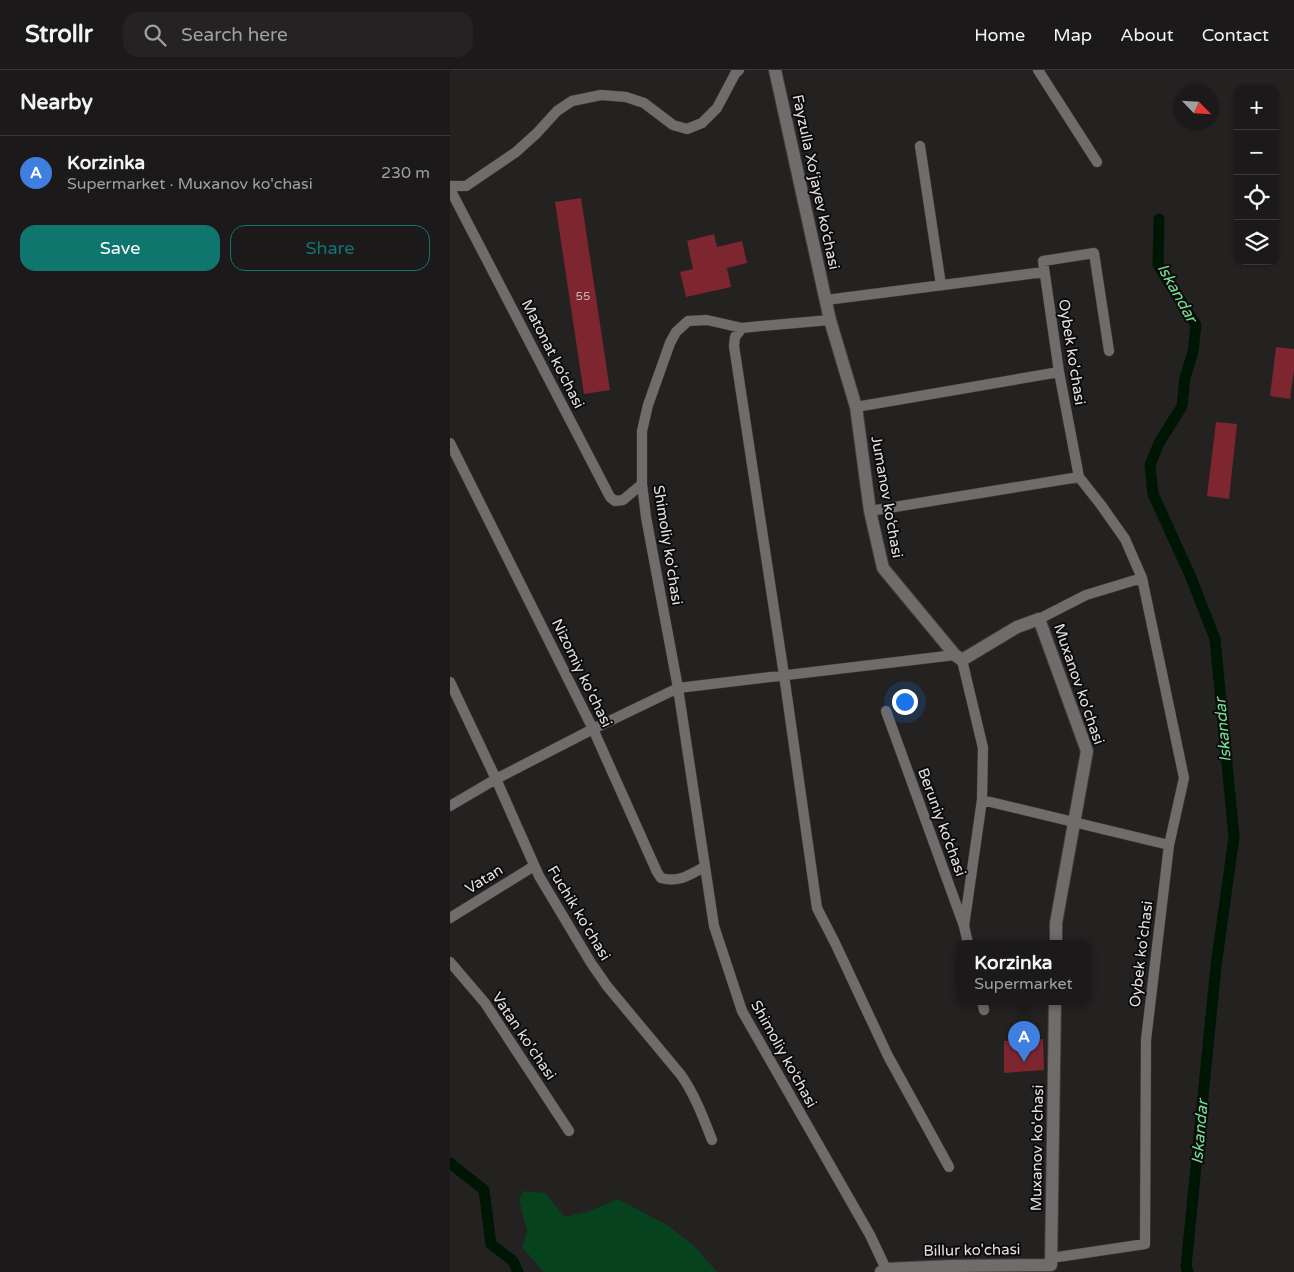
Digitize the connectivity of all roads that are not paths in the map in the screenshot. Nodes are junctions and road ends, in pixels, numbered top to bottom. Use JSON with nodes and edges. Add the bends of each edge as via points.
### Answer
{"nodes":[{"id":1,"x":739,"y":70,"type":"edge"},
{"id":2,"x":775,"y":70,"type":"edge"},
{"id":3,"x":1038,"y":70,"type":"edge"},
{"id":4,"x":920,"y":146,"type":"dead end"},
{"id":5,"x":1098,"y":162,"type":"dead end"},
{"id":6,"x":450,"y":187,"type":"edge"},
{"id":7,"x":1044,"y":272,"type":"junction"},
{"id":8,"x":941,"y":285,"type":"junction"},
{"id":9,"x":826,"y":300,"type":"junction"},
{"id":10,"x":830,"y":320,"type":"junction"},
{"id":11,"x":742,"y":328,"type":"junction"},
{"id":12,"x":1109,"y":351,"type":"dead end"},
{"id":13,"x":1059,"y":372,"type":"junction"},
{"id":14,"x":856,"y":407,"type":"junction"},
{"id":15,"x":450,"y":443,"type":"edge"},
{"id":16,"x":1079,"y":477,"type":"junction"},
{"id":17,"x":642,"y":484,"type":"junction"},
{"id":18,"x":870,"y":511,"type":"junction"},
{"id":19,"x":1142,"y":578,"type":"junction"},
{"id":20,"x":1039,"y":619,"type":"junction"},
{"id":21,"x":958,"y":658,"type":"junction"},
{"id":22,"x":784,"y":675,"type":"junction"},
{"id":23,"x":450,"y":682,"type":"edge"},
{"id":24,"x":678,"y":688,"type":"junction"},
{"id":25,"x":886,"y":711,"type":"dead end"},
{"id":26,"x":593,"y":729,"type":"junction"},
{"id":27,"x":496,"y":779,"type":"junction"},
{"id":28,"x":982,"y":800,"type":"junction"},
{"id":29,"x":450,"y":806,"type":"edge"},
{"id":30,"x":1074,"y":823,"type":"junction"},
{"id":31,"x":1169,"y":846,"type":"junction"},
{"id":32,"x":534,"y":866,"type":"junction"},
{"id":33,"x":704,"y":867,"type":"junction"},
{"id":34,"x":450,"y":918,"type":"edge"},
{"id":35,"x":964,"y":926,"type":"junction"},
{"id":36,"x":967,"y":940,"type":"edge"},
{"id":37,"x":1056,"y":940,"type":"edge"},
{"id":38,"x":450,"y":962,"type":"edge"},
{"id":39,"x":1055,"y":1005,"type":"edge"},
{"id":40,"x":569,"y":1131,"type":"dead end"},
{"id":41,"x":712,"y":1140,"type":"dead end"},
{"id":42,"x":949,"y":1167,"type":"dead end"},
{"id":43,"x":1052,"y":1265,"type":"edge"},
{"id":44,"x":954,"y":1269,"type":"edge"},
{"id":45,"x":884,"y":1270,"type":"edge"}],
"edges":[{"from":1,"to":6,"type":"street","via":[[717,108],[702,123],[687,129],[673,124],[644,103],[626,97],[601,95],[572,101],[557,111],[516,152],[466,186]]},
{"from":2,"to":9,"type":"street","name":"Fayzulla Xo‘jayev ko‘chasi"},
{"from":3,"to":5,"type":"street"},
{"from":4,"to":8,"type":"street"},
{"from":6,"to":17,"type":"street","name":"Matonat ko‘chasi","via":[[610,497],[615,501],[623,500]]},
{"from":7,"to":8,"type":"street"},
{"from":7,"to":12,"type":"street","via":[[1044,261],[1094,252]]},
{"from":7,"to":13,"type":"street","name":"Oybek ko'chasi"},
{"from":8,"to":9,"type":"street"},
{"from":9,"to":10,"type":"street","name":"Jumanov ko‘chasi"},
{"from":10,"to":11,"type":"street","name":"Shimoliy ko'chasi"},
{"from":10,"to":14,"type":"street","name":"Jumanov ko‘chasi"},
{"from":11,"to":17,"type":"street","name":"Shimoliy ko'chasi","via":[[707,320],[688,321],[676,332],[648,405],[642,432]]},
{"from":11,"to":22,"type":"street","via":[[735,337],[734,346]]},
{"from":13,"to":14,"type":"street"},
{"from":13,"to":16,"type":"street","name":"Oybek ko'chasi"},
{"from":14,"to":18,"type":"street","name":"Jumanov ko‘chasi"},
{"from":15,"to":26,"type":"street","name":"Nizomiy ko'chasi"},
{"from":16,"to":18,"type":"street"},
{"from":16,"to":19,"type":"street","name":"Oybek ko'chasi","via":[[1125,539]]},
{"from":17,"to":24,"type":"street","name":"Shimoliy ko'chasi"},
{"from":18,"to":21,"type":"street","name":"Jumanov ko‘chasi","via":[[883,568]]},
{"from":19,"to":20,"type":"street","via":[[1086,595]]},
{"from":19,"to":31,"type":"street","name":"Oybek ko'chasi","via":[[1184,778]]},
{"from":20,"to":21,"type":"street","name":"Muxanov ko'chasi"},
{"from":20,"to":30,"type":"street","name":"Muxanov ko'chasi","via":[[1087,751]]},
{"from":21,"to":22,"type":"street"},
{"from":21,"to":28,"type":"street","name":"Jumanov ko‘chasi","via":[[982,748]]},
{"from":22,"to":24,"type":"street"},
{"from":22,"to":42,"type":"street","via":[[817,908],[888,1056]]},
{"from":23,"to":27,"type":"street","name":"Fuchik ko'chasi"},
{"from":24,"to":26,"type":"street"},
{"from":24,"to":33,"type":"street","name":"Shimoliy ko‘chasi"},
{"from":25,"to":35,"type":"street","name":"Beruniy ko‘chasi"},
{"from":26,"to":27,"type":"street"},
{"from":26,"to":33,"type":"street","name":"Nizomiy ko'chasi","via":[[661,878],[681,879]]},
{"from":27,"to":29,"type":"street"},
{"from":27,"to":32,"type":"street","name":"Fuchik ko'chasi"},
{"from":28,"to":30,"type":"street"},
{"from":28,"to":35,"type":"street","name":"Jumanov ko‘chasi"},
{"from":30,"to":31,"type":"street"},
{"from":30,"to":37,"type":"street","name":"Muxanov ko'chasi","via":[[1056,923]]},
{"from":31,"to":43,"type":"street","name":"Oybek ko'chasi","via":[[1146,1040],[1145,1244]]},
{"from":32,"to":34,"type":"street","name":"Vatan"},
{"from":32,"to":41,"type":"street","name":"Fuchik ko'chasi","via":[[607,986],[689,1086]]},
{"from":33,"to":45,"type":"street","name":"Shimoliy ko‘chasi","via":[[714,926],[742,1011],[870,1235]]},
{"from":35,"to":36,"type":"street","name":"Beruniy ko‘chasi"},
{"from":38,"to":40,"type":"street","name":"Vatan ko'chasi","via":[[486,1003]]},
{"from":39,"to":43,"type":"street","name":"Muxanov ko'chasi"},
{"from":43,"to":44,"type":"street","name":"Billur ko'chasi"},
{"from":44,"to":45,"type":"street","name":"Billur ko'chasi"}]}
